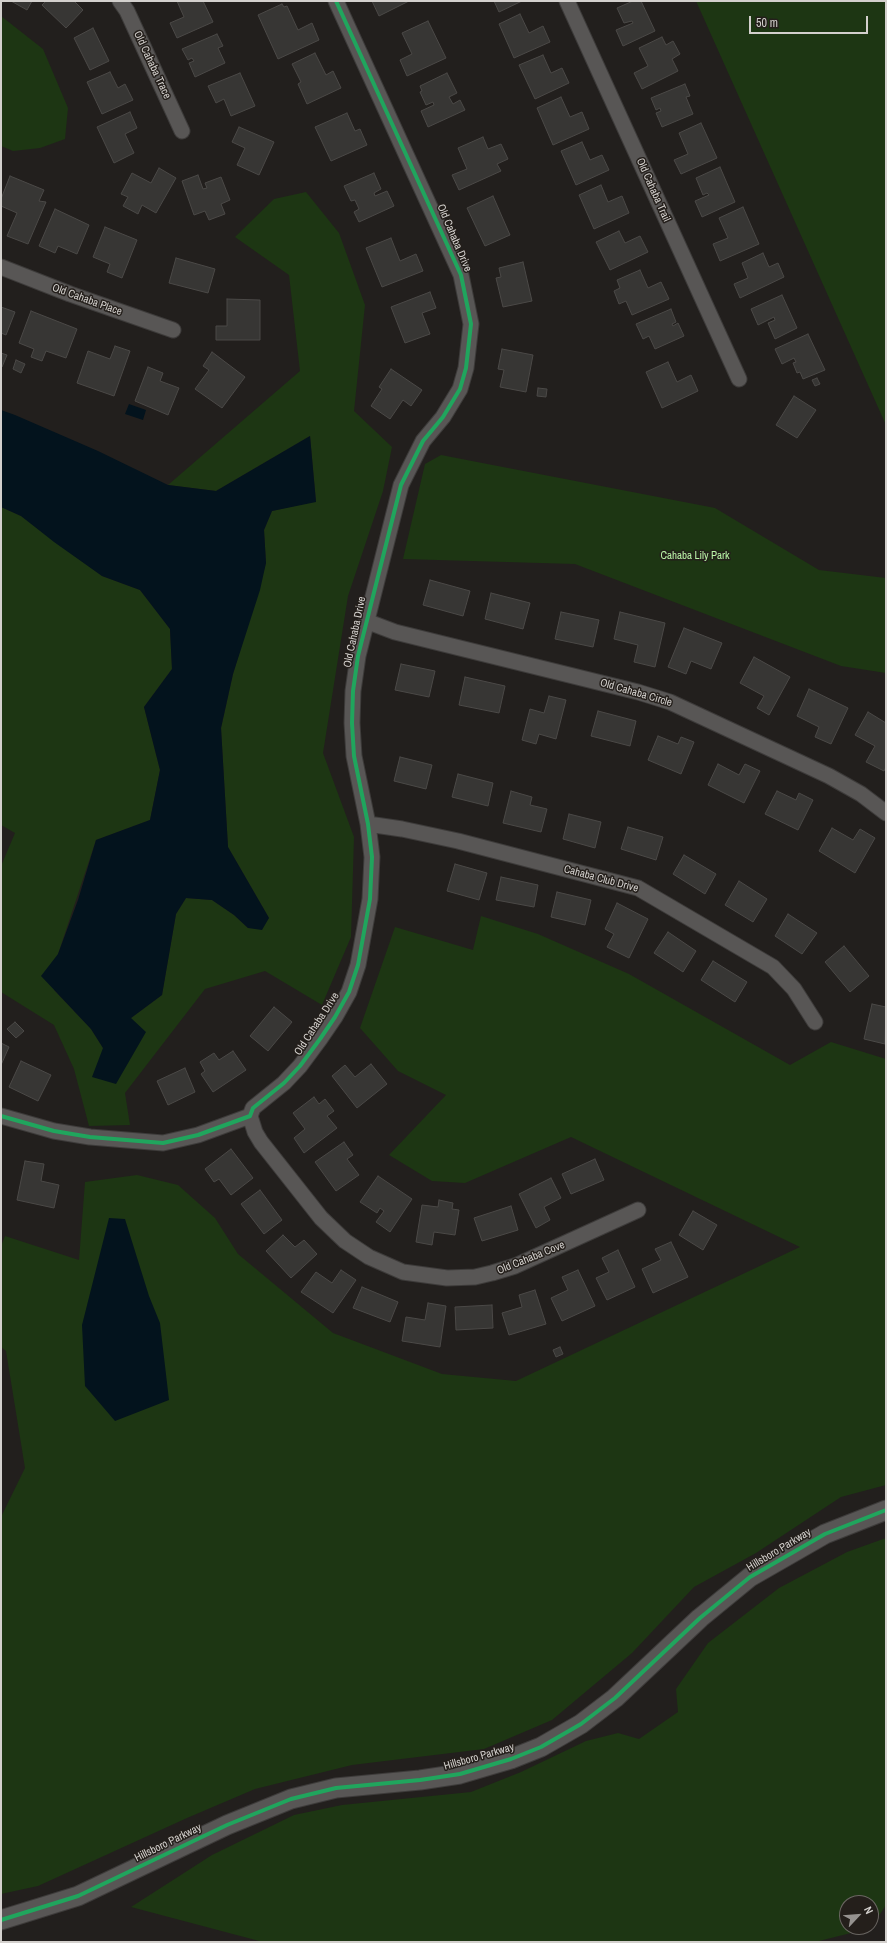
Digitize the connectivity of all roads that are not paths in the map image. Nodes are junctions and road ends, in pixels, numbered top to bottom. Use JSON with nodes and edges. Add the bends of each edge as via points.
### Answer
{"nodes":[{"id":1,"x":120,"y":1,"type":"edge"},
{"id":2,"x":336,"y":1,"type":"edge"},
{"id":3,"x":567,"y":1,"type":"edge"},
{"id":4,"x":182,"y":131,"type":"dead end"},
{"id":5,"x":1,"y":267,"type":"edge"},
{"id":6,"x":173,"y":330,"type":"dead end"},
{"id":7,"x":739,"y":379,"type":"dead end"},
{"id":8,"x":366,"y":621,"type":"junction"},
{"id":9,"x":886,"y":813,"type":"edge"},
{"id":10,"x":368,"y":824,"type":"junction"},
{"id":11,"x":815,"y":1022,"type":"dead end"},
{"id":12,"x":1,"y":1116,"type":"edge"},
{"id":13,"x":250,"y":1116,"type":"junction"},
{"id":14,"x":638,"y":1210,"type":"dead end"},
{"id":15,"x":886,"y":1510,"type":"edge"},
{"id":16,"x":1,"y":1920,"type":"edge"}],
"edges":[{"from":1,"to":4,"type":"street","name":"Old Cahaba Trace","via":[[127,11]]},
{"from":2,"to":8,"type":"street","name":"Old Cahaba Drive","via":[[461,275],[471,324],[466,368],[460,388],[443,417],[424,441],[401,486]]},
{"from":3,"to":7,"type":"street","name":"Old Cahaba Trail"},
{"from":5,"to":6,"type":"street","name":"Old Cahaba Place"},
{"from":8,"to":9,"type":"street","name":"Old Cahaba Circle","via":[[395,632],[670,702],[829,776],[861,794]]},
{"from":8,"to":10,"type":"street","name":"Old Cahaba Drive","via":[[353,691],[352,723],[354,756]]},
{"from":10,"to":11,"type":"street","name":"Cahaba Club Drive","via":[[458,842],[638,888],[773,967],[794,989]]},
{"from":10,"to":13,"type":"street","name":"Old Cahaba Drive","via":[[372,857],[370,900],[358,965],[349,992],[335,1017],[300,1066],[284,1083],[253,1108]]},
{"from":12,"to":13,"type":"street","via":[[54,1131],[90,1137],[163,1143],[198,1135]]},
{"from":13,"to":14,"type":"street","name":"Old Cahaba Cove","via":[[261,1142],[321,1218],[345,1241],[369,1257],[403,1272],[447,1278],[492,1274]]},
{"from":15,"to":16,"type":"street","name":"Hillsboro Parkway","via":[[825,1534],[750,1577],[695,1622],[615,1698],[581,1724],[541,1747],[460,1774],[342,1787],[291,1799],[234,1822],[78,1896]]}]}
